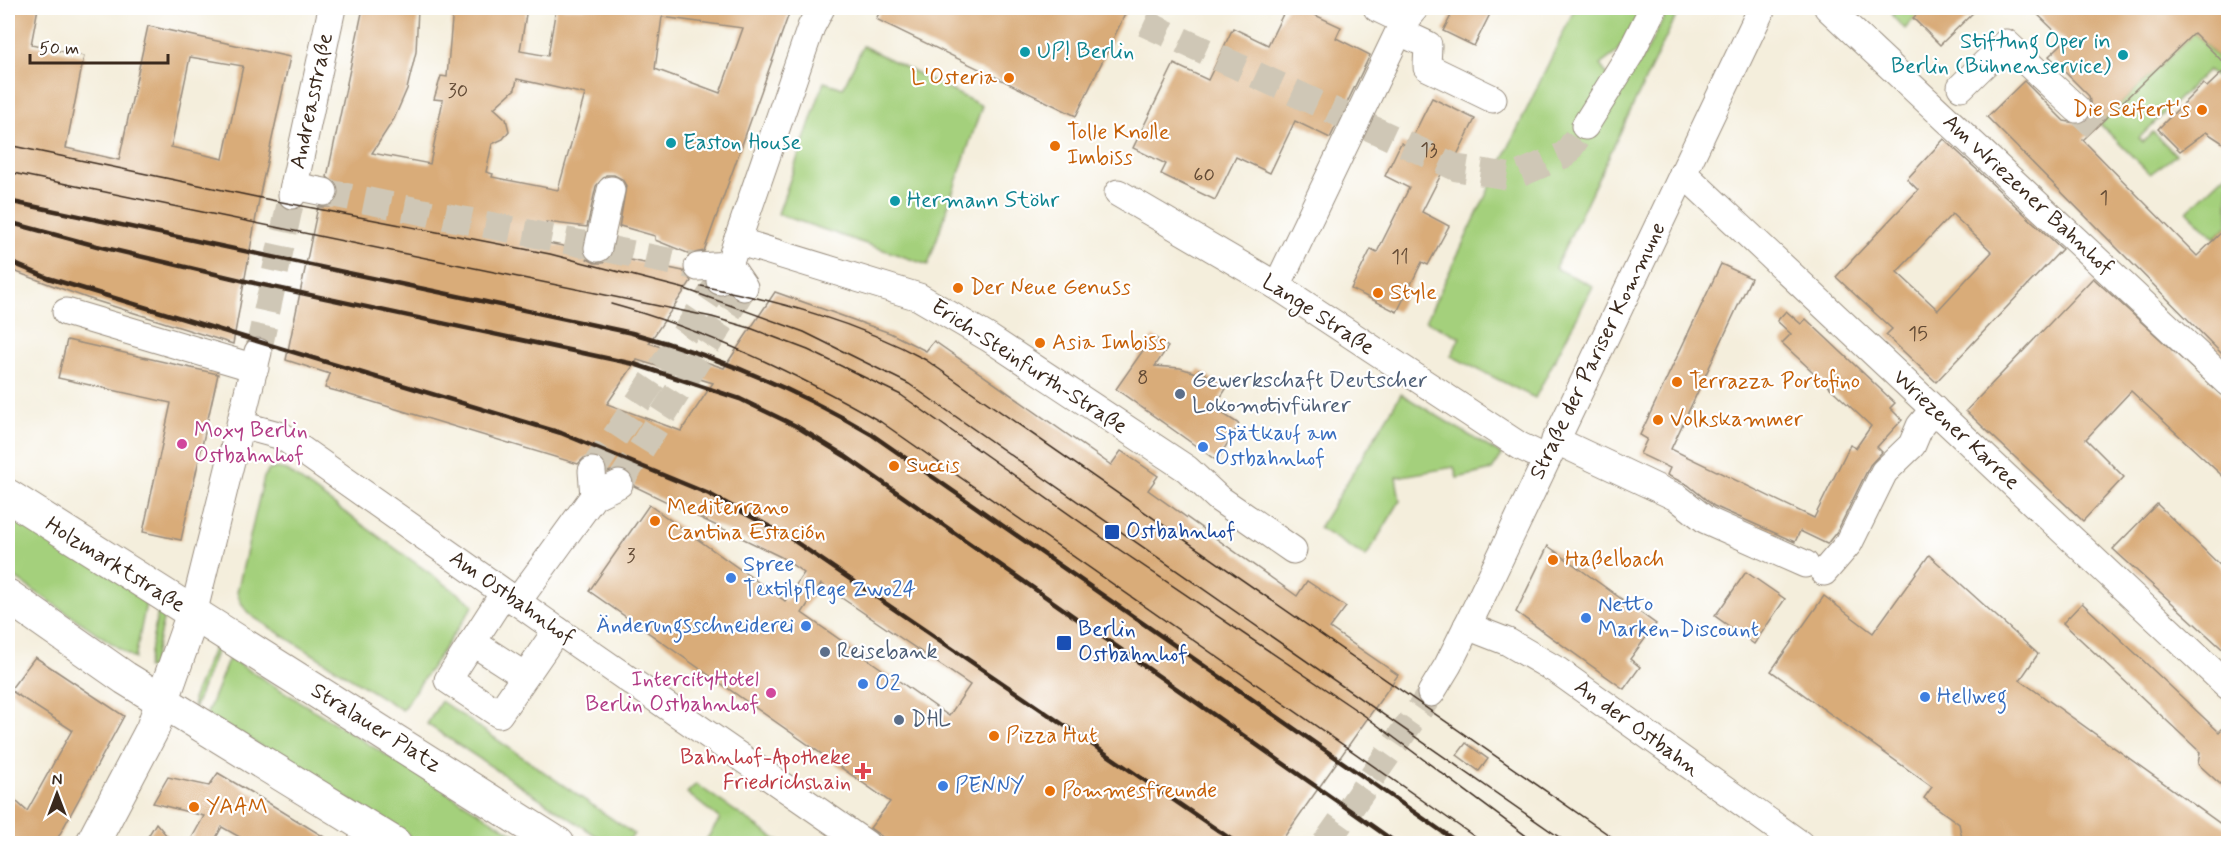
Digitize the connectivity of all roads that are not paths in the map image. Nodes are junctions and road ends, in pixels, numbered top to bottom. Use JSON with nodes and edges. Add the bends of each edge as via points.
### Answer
{"nodes":[{"id":1,"x":332,"y":8,"type":"edge"},
{"id":2,"x":820,"y":8,"type":"edge"},
{"id":3,"x":1377,"y":8,"type":"edge"},
{"id":4,"x":1653,"y":8,"type":"edge"},
{"id":5,"x":1762,"y":8,"type":"edge"},
{"id":6,"x":1828,"y":8,"type":"edge"},
{"id":7,"x":1406,"y":20,"type":"edge"},
{"id":8,"x":1961,"y":87,"type":"dead end"},
{"id":9,"x":1493,"y":99,"type":"dead end"},
{"id":10,"x":2076,"y":109,"type":"tunnel mouth"},
{"id":11,"x":1585,"y":126,"type":"tunnel mouth"},
{"id":12,"x":1683,"y":173,"type":"junction"},
{"id":13,"x":611,"y":190,"type":"dead end"},
{"id":14,"x":324,"y":192,"type":"tunnel mouth"},
{"id":15,"x":1118,"y":193,"type":"dead end"},
{"id":16,"x":598,"y":248,"type":"dead end"},
{"id":17,"x":1276,"y":286,"type":"junction"},
{"id":18,"x":66,"y":312,"type":"dead end"},
{"id":19,"x":2229,"y":383,"type":"edge"},
{"id":20,"x":1934,"y":409,"type":"junction"},
{"id":21,"x":242,"y":425,"type":"junction"},
{"id":22,"x":1551,"y":449,"type":"junction"},
{"id":23,"x":619,"y":484,"type":"dead end"},
{"id":24,"x":8,"y":496,"type":"edge"},
{"id":25,"x":1293,"y":550,"type":"dead end"},
{"id":26,"x":8,"y":596,"type":"edge"},
{"id":27,"x":510,"y":597,"type":"junction"},
{"id":28,"x":193,"y":614,"type":"junction"},
{"id":29,"x":1467,"y":626,"type":"junction"},
{"id":30,"x":557,"y":630,"type":"junction"},
{"id":31,"x":472,"y":642,"type":"junction"},
{"id":32,"x":525,"y":676,"type":"junction"},
{"id":33,"x":2229,"y":686,"type":"edge"},
{"id":34,"x":1431,"y":693,"type":"tunnel mouth"},
{"id":35,"x":162,"y":702,"type":"junction"},
{"id":36,"x":92,"y":843,"type":"edge"},
{"id":37,"x":395,"y":843,"type":"edge"},
{"id":38,"x":558,"y":843,"type":"edge"},
{"id":39,"x":866,"y":843,"type":"edge"},
{"id":40,"x":1800,"y":843,"type":"edge"}],
"edges":[{"from":1,"to":14,"type":"street","name":"Andreasstraße","via":[[293,191]]},
{"from":2,"to":25,"type":"street","name":"Erich-Steinfurth-Straße","via":[[725,268],[919,297],[989,338],[1187,469],[1218,498]]},
{"from":3,"to":7,"type":"street"},
{"from":4,"to":11,"type":"street","via":[[1630,54]]},
{"from":5,"to":12,"type":"street","name":"Straße der Pariser Kommune"},
{"from":6,"to":19,"type":"street","name":"Am Wriezener Bahnhof"},
{"from":7,"to":9,"type":"street","via":[[1428,45],[1427,67]]},
{"from":7,"to":17,"type":"street"},
{"from":8,"to":10,"type":"street","via":[[2006,43]]},
{"from":12,"to":20,"type":"street","name":"Wriezener Karree"},
{"from":12,"to":22,"type":"street","name":"Straße der Pariser Kommune"},
{"from":13,"to":16,"type":"street"},
{"from":15,"to":17,"type":"street","name":"Lange Straße"},
{"from":17,"to":22,"type":"street","name":"Lange Straße","via":[[1520,446]]},
{"from":18,"to":21,"type":"street","via":[[257,360]]},
{"from":20,"to":22,"type":"street","name":"Lange Straße","via":[[1920,426],[1912,445],[1884,472],[1849,543],[1815,568],[1706,520],[1678,498]]},
{"from":20,"to":33,"type":"street","name":"Wriezener Karree"},
{"from":21,"to":27,"type":"street","name":"Am Ostbahnhof","via":[[282,436]]},
{"from":21,"to":28,"type":"street"},
{"from":22,"to":29,"type":"street","name":"Straße der Pariser Kommune"},
{"from":23,"to":27,"type":"street","via":[[593,484]]},
{"from":24,"to":28,"type":"main road","name":"Holzmarktstraße"},
{"from":26,"to":35,"type":"main road"},
{"from":27,"to":30,"type":"street","name":"Am Ostbahnhof"},
{"from":27,"to":31,"type":"street"},
{"from":28,"to":35,"type":"main road"},
{"from":28,"to":38,"type":"main road","name":"Stralauer Platz"},
{"from":29,"to":34,"type":"street","name":"Straße der Pariser Kommune"},
{"from":29,"to":40,"type":"street","name":"An der Ostbahn","via":[[1508,642],[1558,671]]},
{"from":30,"to":32,"type":"street"},
{"from":30,"to":39,"type":"street","name":"Am Ostbahnhof"},
{"from":31,"to":32,"type":"street"},
{"from":31,"to":32,"type":"street","via":[[448,680],[499,714]]},
{"from":35,"to":36,"type":"main road","via":[[147,740]]},
{"from":35,"to":37,"type":"main road"}]}
